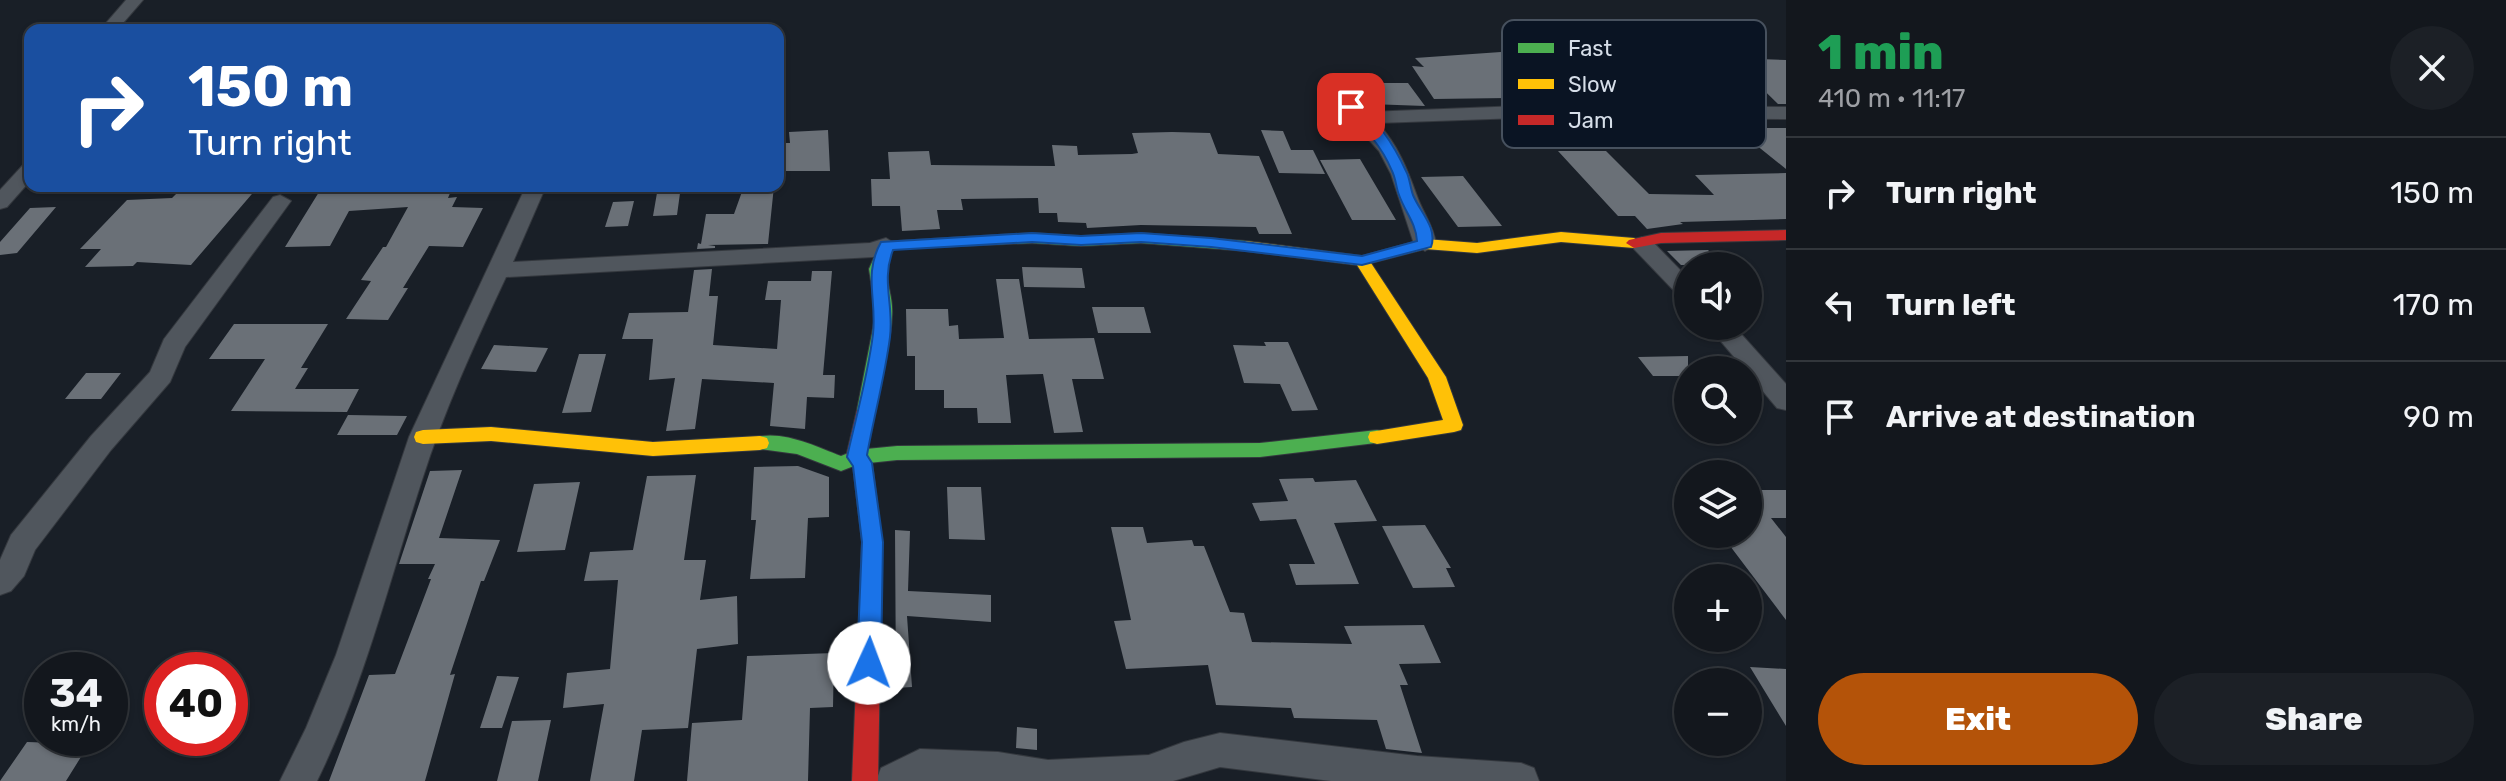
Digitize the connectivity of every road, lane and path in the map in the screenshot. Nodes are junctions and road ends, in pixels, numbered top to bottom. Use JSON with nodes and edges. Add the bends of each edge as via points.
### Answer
{"nodes":[{"id":1,"x":135,"y":0,"type":"edge"},
{"id":2,"x":113,"y":24,"type":"edge"},
{"id":3,"x":1335,"y":93,"type":"dead end"},
{"id":4,"x":1502,"y":113,"type":"edge"},
{"id":5,"x":1766,"y":113,"type":"edge"},
{"id":6,"x":1786,"y":113,"type":"edge"},
{"id":7,"x":1363,"y":118,"type":"junction"},
{"id":8,"x":24,"y":176,"type":"edge"},
{"id":9,"x":533,"y":192,"type":"edge"},
{"id":10,"x":280,"y":201,"type":"dead end"},
{"id":11,"x":0,"y":203,"type":"edge"},
{"id":12,"x":1786,"y":235,"type":"edge"},
{"id":13,"x":1425,"y":244,"type":"junction"},
{"id":14,"x":1642,"y":244,"type":"junction"},
{"id":15,"x":886,"y":245,"type":"junction"},
{"id":16,"x":1362,"y":261,"type":"junction"},
{"id":17,"x":496,"y":270,"type":"junction"},
{"id":18,"x":1674,"y":277,"type":"edge"},
{"id":19,"x":1732,"y":340,"type":"edge"},
{"id":20,"x":1786,"y":401,"type":"edge"},
{"id":21,"x":423,"y":437,"type":"junction"},
{"id":22,"x":856,"y":461,"type":"junction"},
{"id":23,"x":0,"y":582,"type":"edge"},
{"id":24,"x":298,"y":781,"type":"edge"},
{"id":25,"x":865,"y":781,"type":"edge"},
{"id":26,"x":894,"y":781,"type":"edge"},
{"id":27,"x":1521,"y":781,"type":"edge"}],
"edges":[{"from":1,"to":2,"type":"street"},
{"from":3,"to":7,"type":"street"},
{"from":4,"to":7,"type":"street"},
{"from":5,"to":6,"type":"street"},
{"from":7,"to":13,"type":"street","via":[[1401,174]]},
{"from":8,"to":11,"type":"street"},
{"from":9,"to":17,"type":"street"},
{"from":10,"to":23,"type":"street","via":[[173,345],[161,376],[22,544]]},
{"from":12,"to":14,"type":"street","via":[[1661,238]]},
{"from":13,"to":14,"type":"street","via":[[1477,248],[1561,237]]},
{"from":13,"to":16,"type":"street"},
{"from":14,"to":18,"type":"street"},
{"from":15,"to":16,"type":"street","via":[[1141,238]]},
{"from":15,"to":17,"type":"street","via":[[873,250]]},
{"from":15,"to":22,"type":"street","via":[[877,269],[884,313],[881,338]]},
{"from":16,"to":22,"type":"street","via":[[1437,377],[1454,425],[1260,450],[1000,450]]},
{"from":17,"to":21,"type":"street"},
{"from":19,"to":20,"type":"street"},
{"from":21,"to":22,"type":"street","via":[[491,434],[653,449],[764,443],[799,447],[841,464]]},
{"from":21,"to":24,"type":"street","via":[[357,642]]},
{"from":22,"to":25,"type":"street","via":[[872,542]]},
{"from":26,"to":27,"type":"street","via":[[920,767],[1048,778],[1149,773],[1220,750]]}]}
